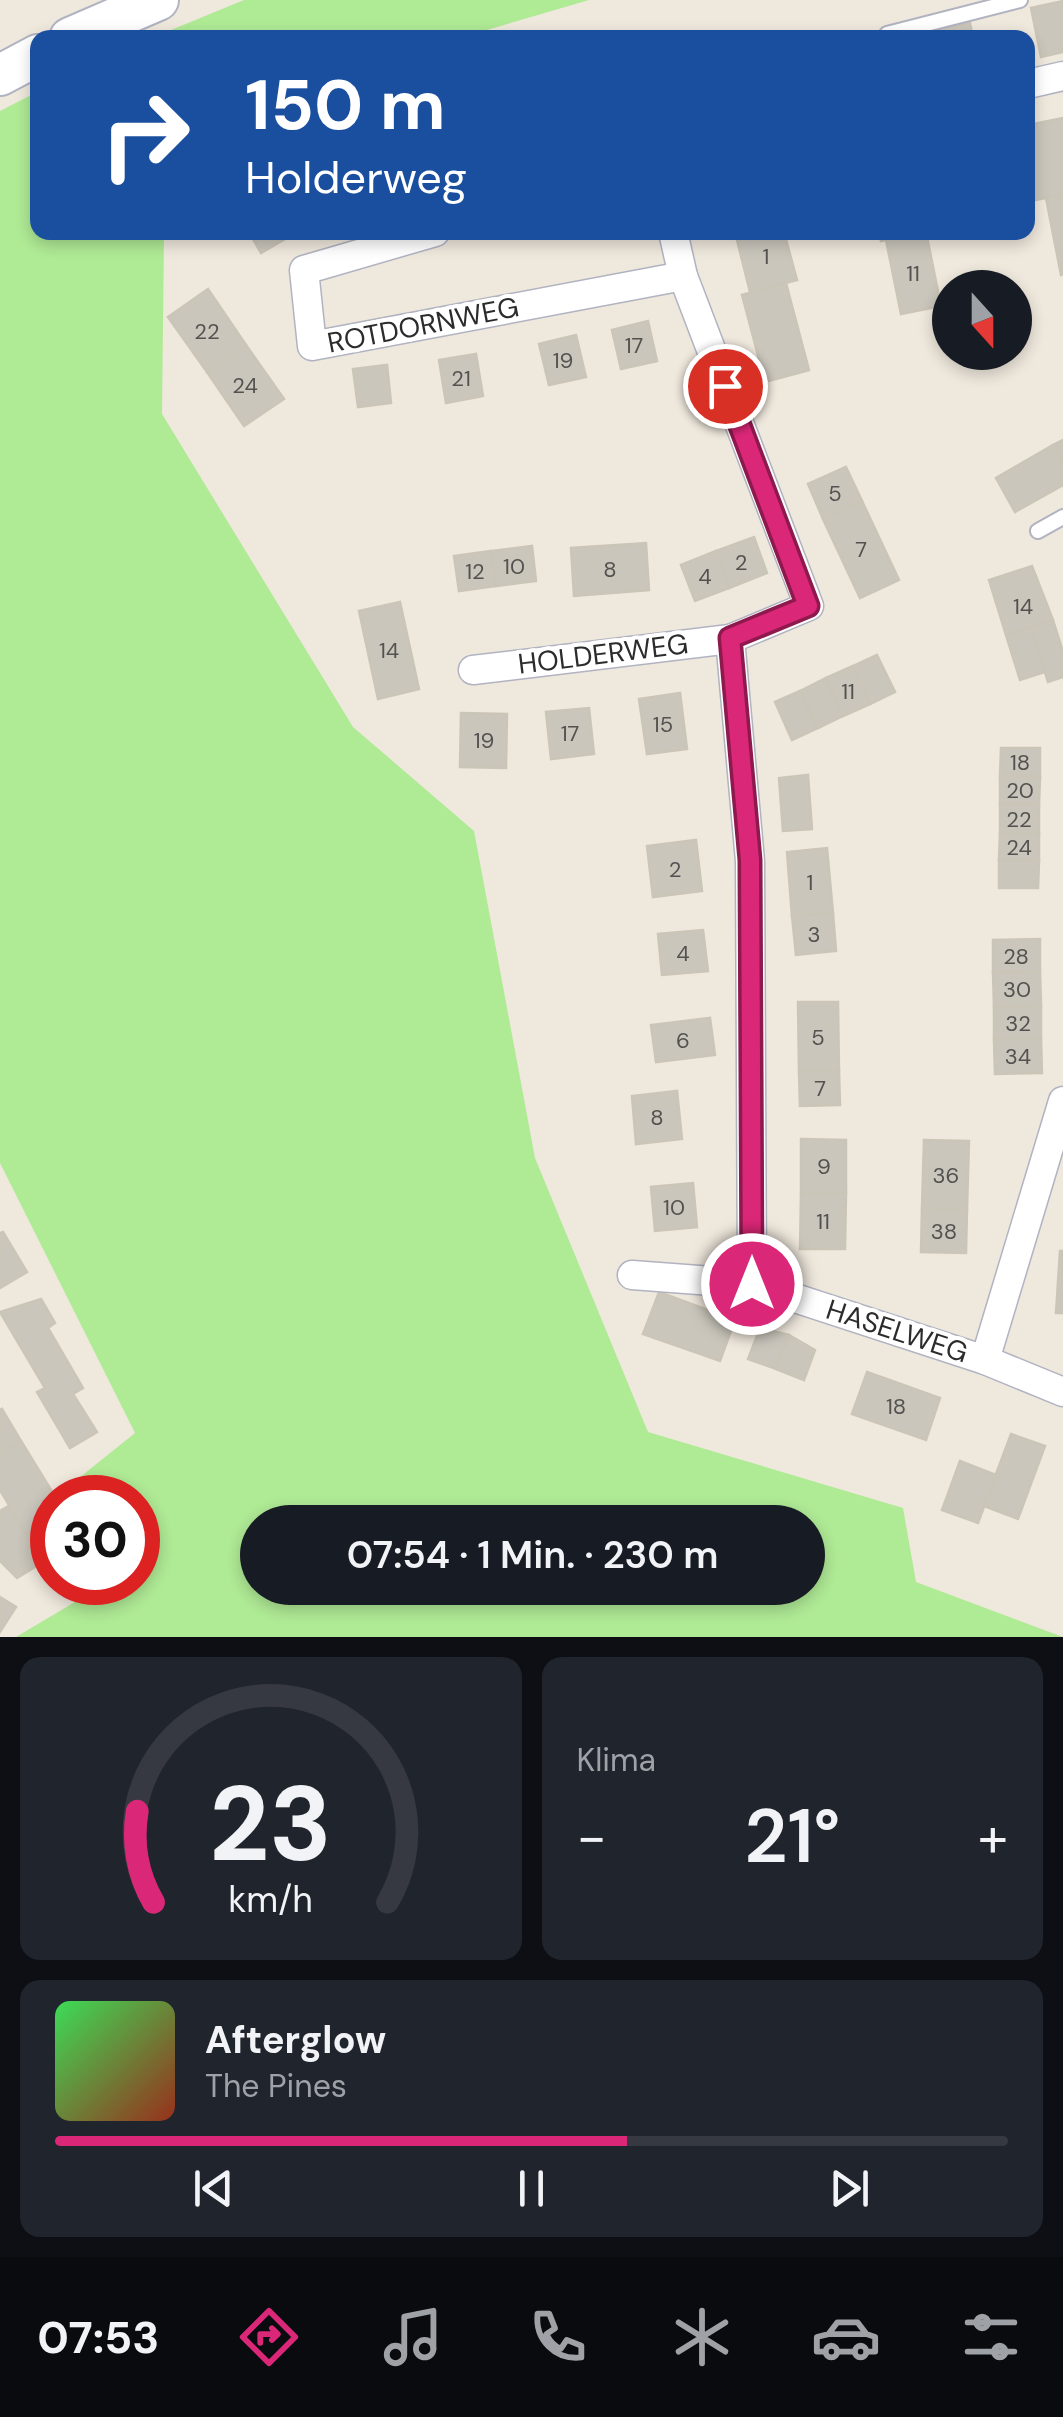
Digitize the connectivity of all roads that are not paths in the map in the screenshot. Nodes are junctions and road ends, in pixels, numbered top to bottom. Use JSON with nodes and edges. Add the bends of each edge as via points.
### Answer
{"nodes":[{"id":1,"x":158,"y":0,"type":"edge"},
{"id":2,"x":1020,"y":0,"type":"edge"},
{"id":3,"x":89,"y":30,"type":"edge"},
{"id":4,"x":903,"y":30,"type":"edge"},
{"id":5,"x":30,"y":59,"type":"edge"},
{"id":6,"x":0,"y":75,"type":"edge"},
{"id":7,"x":1063,"y":76,"type":"edge"},
{"id":8,"x":1035,"y":82,"type":"edge"},
{"id":9,"x":407,"y":240,"type":"edge"},
{"id":10,"x":674,"y":240,"type":"edge"},
{"id":11,"x":683,"y":276,"type":"junction"},
{"id":12,"x":1063,"y":517,"type":"edge"},
{"id":13,"x":1038,"y":530,"type":"dead end"},
{"id":14,"x":730,"y":638,"type":"junction"},
{"id":15,"x":473,"y":670,"type":"dead end"},
{"id":16,"x":1063,"y":1100,"type":"edge"},
{"id":17,"x":1049,"y":1197,"type":"edge"},
{"id":18,"x":632,"y":1275,"type":"dead end"},
{"id":19,"x":752,"y":1284,"type":"junction"},
{"id":20,"x":985,"y":1360,"type":"junction"},
{"id":21,"x":1063,"y":1392,"type":"edge"}],
"edges":[{"from":1,"to":3,"type":"street"},
{"from":2,"to":4,"type":"lane"},
{"from":5,"to":6,"type":"street"},
{"from":7,"to":8,"type":"street"},
{"from":9,"to":11,"type":"street","name":"ROTDORNWEG","via":[[304,270],[312,346]]},
{"from":10,"to":11,"type":"street","name":"HOLDERWEG"},
{"from":11,"to":14,"type":"street","name":"HOLDERWEG","via":[[808,606]]},
{"from":12,"to":13,"type":"lane"},
{"from":14,"to":15,"type":"street","name":"HOLDERWEG"},
{"from":14,"to":19,"type":"street","via":[[750,860]]},
{"from":16,"to":17,"type":"street"},
{"from":17,"to":20,"type":"street"},
{"from":18,"to":19,"type":"street","name":"HASELWEG"},
{"from":19,"to":20,"type":"street","name":"HASELWEG"},
{"from":20,"to":21,"type":"street","name":"HASELWEG"}]}
